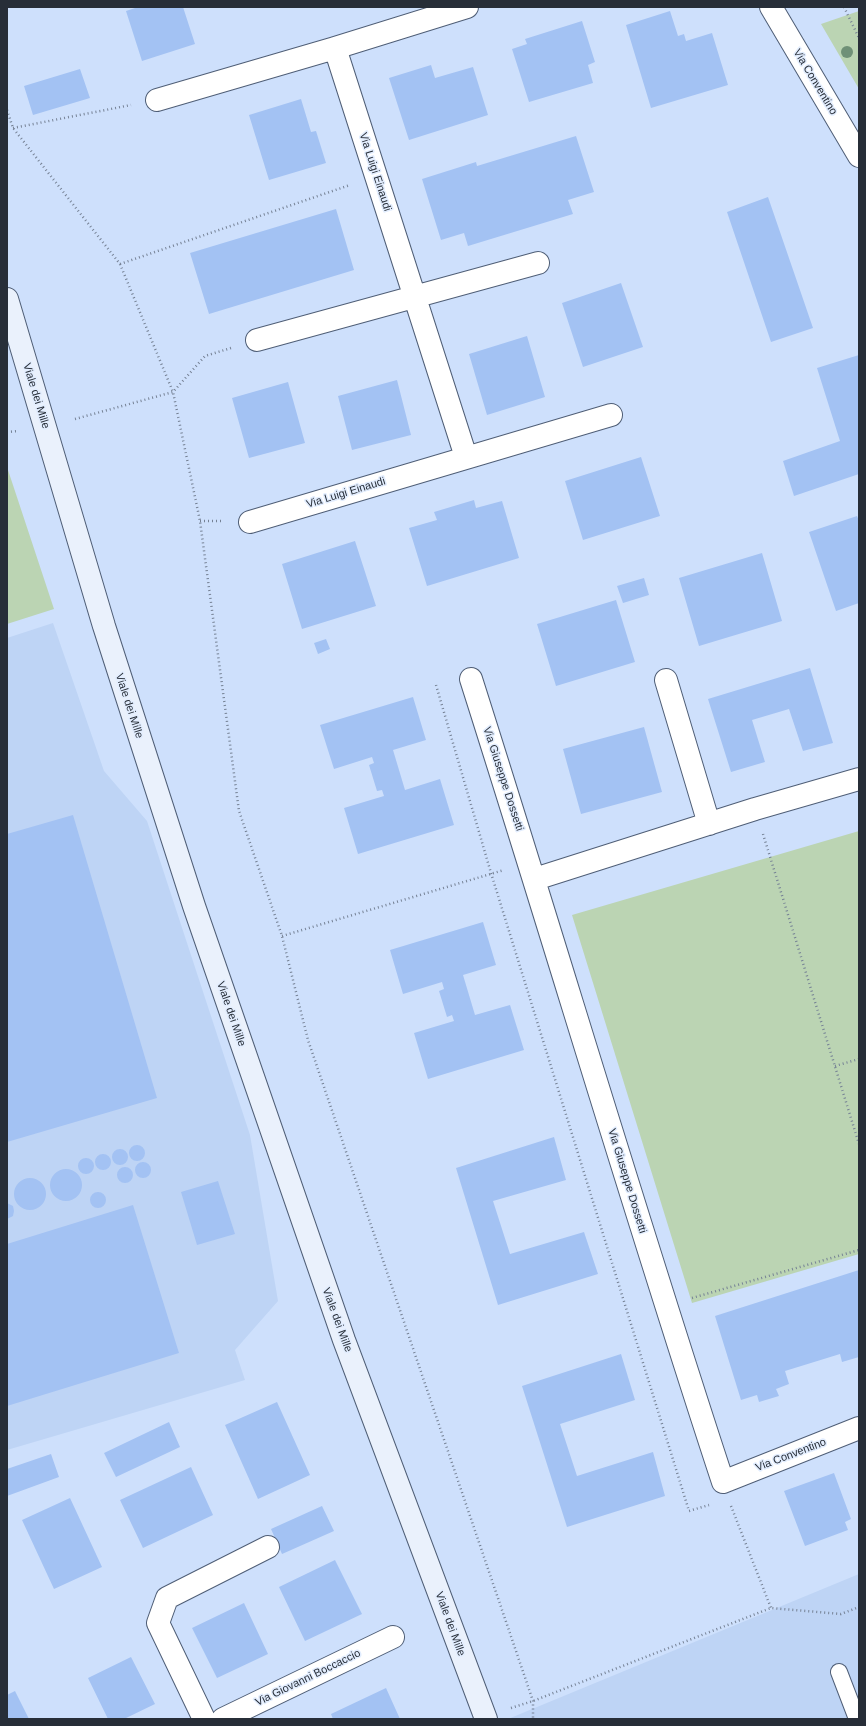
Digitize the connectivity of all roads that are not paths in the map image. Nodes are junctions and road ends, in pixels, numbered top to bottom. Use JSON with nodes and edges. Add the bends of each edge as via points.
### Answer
{"nodes":[{"id":1,"x":467,"y":7,"type":"edge"},
{"id":2,"x":776,"y":9,"type":"edge"},
{"id":3,"x":335,"y":48,"type":"junction"},
{"id":4,"x":157,"y":100,"type":"road end"},
{"id":5,"x":859,"y":156,"type":"edge"},
{"id":6,"x":538,"y":263,"type":"dead end"},
{"id":7,"x":415,"y":297,"type":"junction"},
{"id":8,"x":7,"y":298,"type":"edge"},
{"id":9,"x":257,"y":340,"type":"road end"},
{"id":10,"x":610,"y":415,"type":"dead end"},
{"id":11,"x":466,"y":457,"type":"junction"},
{"id":12,"x":250,"y":522,"type":"dead end"},
{"id":13,"x":471,"y":679,"type":"dead end"},
{"id":14,"x":666,"y":680,"type":"dead end"},
{"id":15,"x":859,"y":779,"type":"edge"},
{"id":16,"x":709,"y":824,"type":"junction"},
{"id":17,"x":532,"y":871,"type":"junction"},
{"id":18,"x":859,"y":1428,"type":"edge"},
{"id":19,"x":725,"y":1490,"type":"joint"},
{"id":20,"x":268,"y":1547,"type":"dead end"},
{"id":21,"x":393,"y":1638,"type":"dead end"},
{"id":22,"x":839,"y":1672,"type":"dead end"},
{"id":23,"x":204,"y":1719,"type":"edge"},
{"id":24,"x":223,"y":1719,"type":"edge"},
{"id":25,"x":486,"y":1719,"type":"edge"},
{"id":26,"x":857,"y":1719,"type":"edge"}],
"edges":[{"from":1,"to":3,"type":"street"},
{"from":2,"to":5,"type":"street","name":"Via Conventino"},
{"from":3,"to":4,"type":"street"},
{"from":3,"to":7,"type":"street","name":"Via Luigi Einaudi"},
{"from":6,"to":7,"type":"street"},
{"from":7,"to":9,"type":"street"},
{"from":7,"to":11,"type":"street","name":"Via Luigi Einaudi"},
{"from":8,"to":25,"type":"main road","name":"Viale dei Mille","via":[[104,626],[194,906],[344,1340]]},
{"from":10,"to":11,"type":"street","name":"Via Luigi Einaudi"},
{"from":11,"to":12,"type":"street","name":"Via Luigi Einaudi"},
{"from":13,"to":17,"type":"street","name":"Via Giuseppe Dossetti"},
{"from":14,"to":16,"type":"street"},
{"from":15,"to":16,"type":"street"},
{"from":16,"to":17,"type":"street"},
{"from":17,"to":19,"type":"street","name":"Via Giuseppe Dossetti","via":[[665,1306]]},
{"from":18,"to":19,"type":"street","name":"Via Conventino"},
{"from":20,"to":23,"type":"street","via":[[168,1598],[158,1623]]},
{"from":21,"to":24,"type":"street","name":"Via Giovanni Boccaccio"},
{"from":22,"to":26,"type":"lane"}]}
